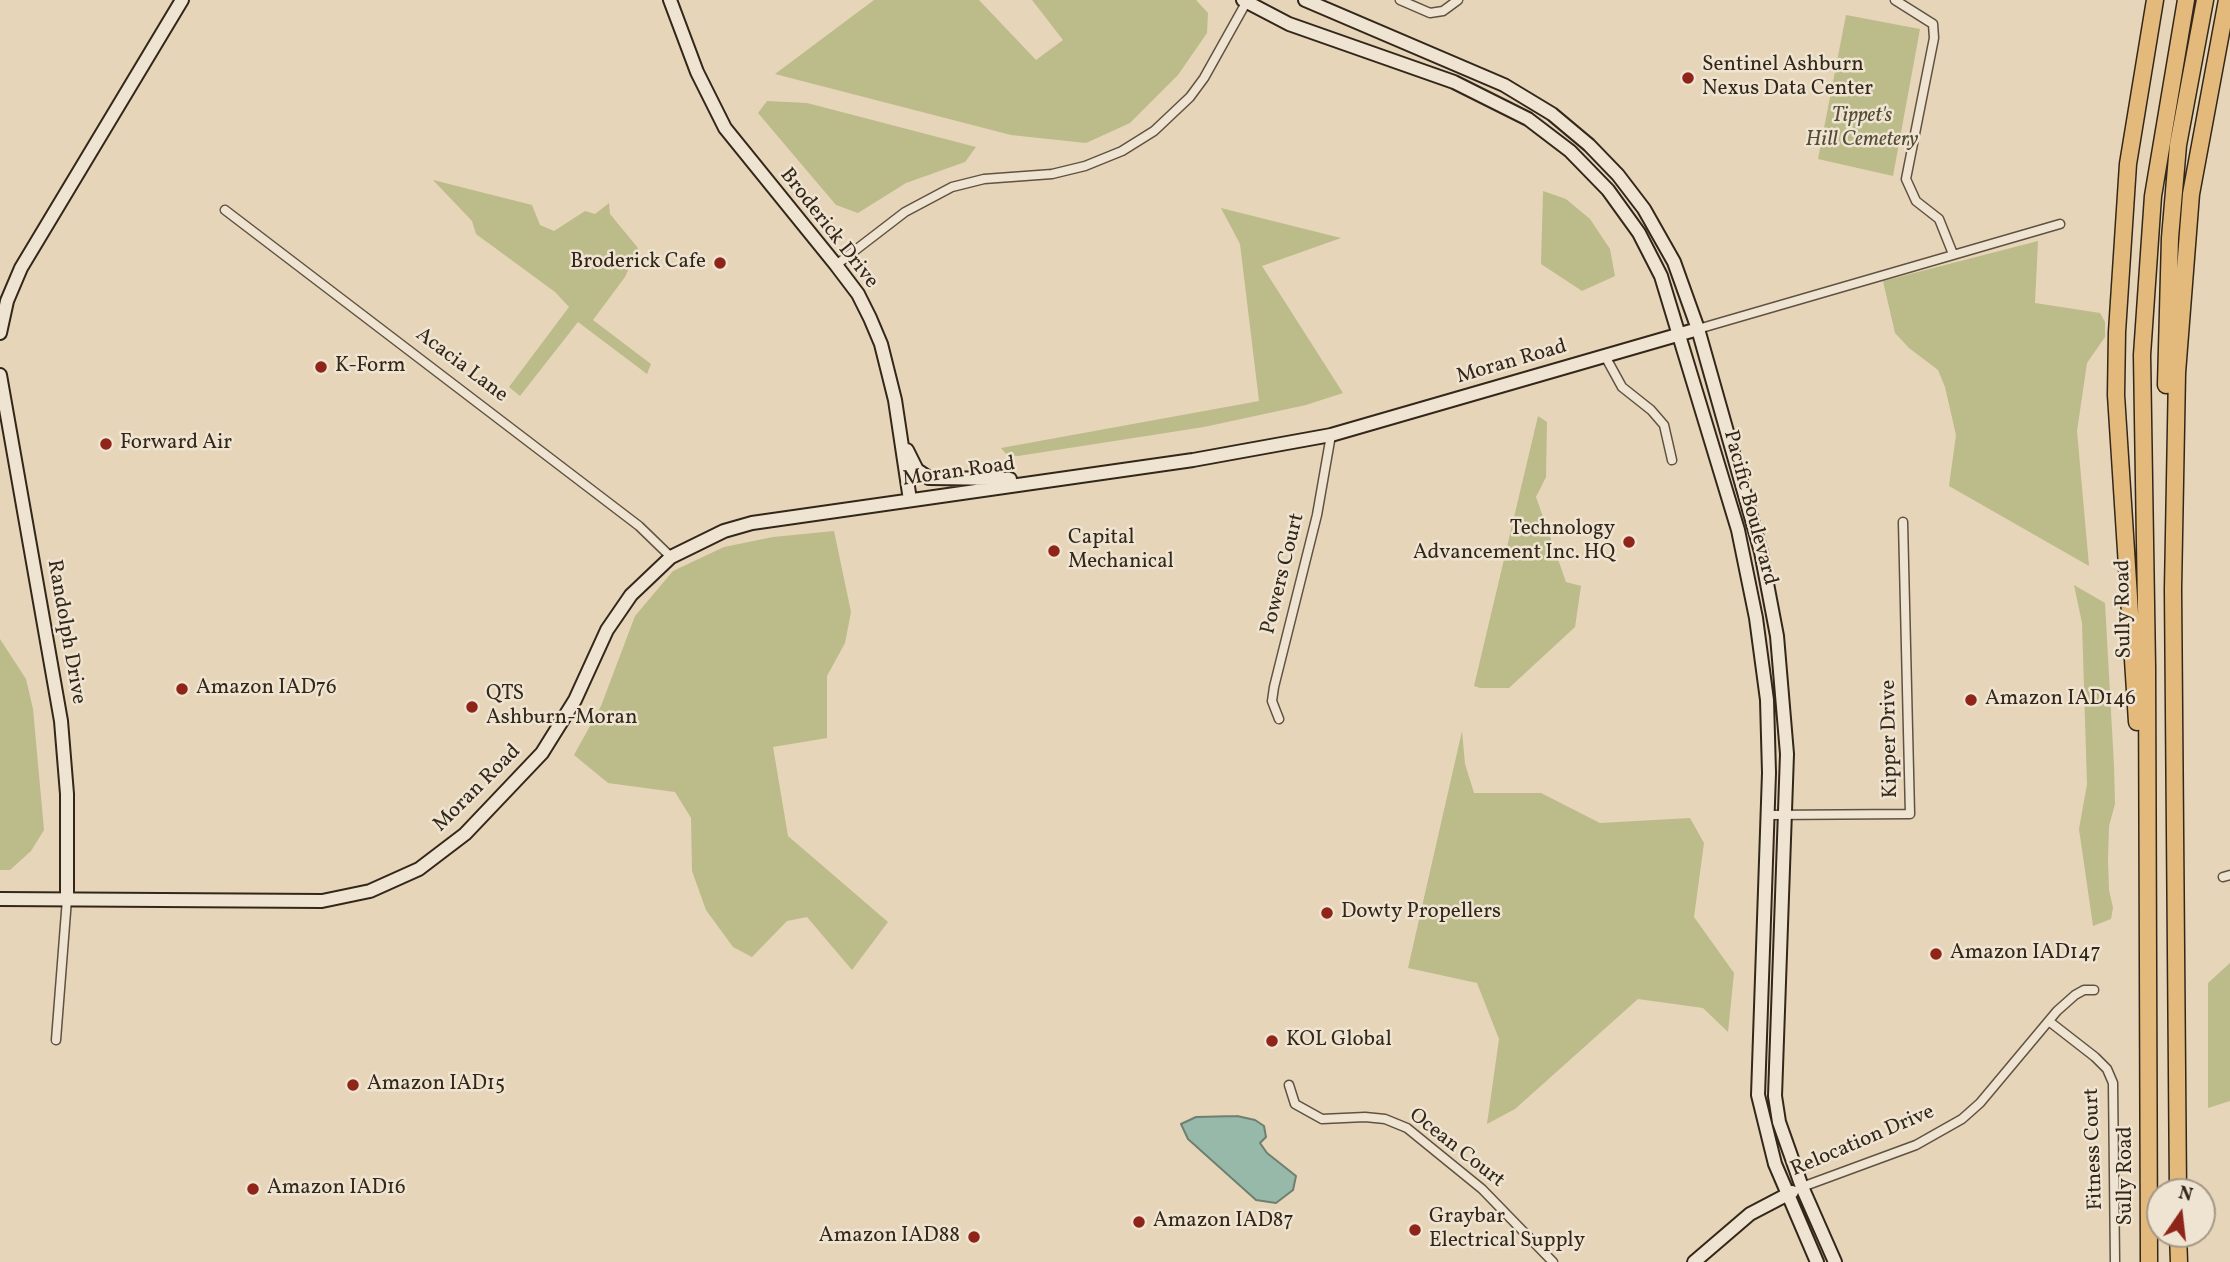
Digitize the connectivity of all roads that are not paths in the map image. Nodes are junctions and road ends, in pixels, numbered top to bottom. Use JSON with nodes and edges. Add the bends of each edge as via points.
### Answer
{"nodes":[{"id":1,"x":182,"y":0,"type":"edge"},
{"id":2,"x":670,"y":0,"type":"edge"},
{"id":3,"x":1305,"y":0,"type":"edge"},
{"id":4,"x":1400,"y":0,"type":"edge"},
{"id":5,"x":1458,"y":0,"type":"edge"},
{"id":6,"x":1895,"y":0,"type":"edge"},
{"id":7,"x":2156,"y":0,"type":"edge"},
{"id":8,"x":2186,"y":0,"type":"edge"},
{"id":9,"x":2205,"y":0,"type":"edge"},
{"id":10,"x":2227,"y":0,"type":"edge"},
{"id":11,"x":1246,"y":1,"type":"edge"},
{"id":12,"x":225,"y":210,"type":"dead end"},
{"id":13,"x":2060,"y":224,"type":"dead end"},
{"id":14,"x":1953,"y":254,"type":"junction"},
{"id":15,"x":836,"y":265,"type":"junction"},
{"id":16,"x":1698,"y":329,"type":"junction"},
{"id":17,"x":0,"y":333,"type":"edge"},
{"id":18,"x":1680,"y":334,"type":"junction"},
{"id":19,"x":1605,"y":355,"type":"junction"},
{"id":20,"x":0,"y":374,"type":"edge"},
{"id":21,"x":2176,"y":422,"type":"junction"},
{"id":22,"x":1331,"y":435,"type":"junction"},
{"id":23,"x":902,"y":441,"type":"junction"},
{"id":24,"x":1672,"y":460,"type":"dead end"},
{"id":25,"x":1059,"y":479,"type":"junction"},
{"id":26,"x":910,"y":500,"type":"junction"},
{"id":27,"x":1903,"y":522,"type":"dead end"},
{"id":28,"x":671,"y":556,"type":"junction"},
{"id":29,"x":1279,"y":719,"type":"dead end"},
{"id":30,"x":1768,"y":815,"type":"junction"},
{"id":31,"x":1786,"y":816,"type":"junction"},
{"id":32,"x":2146,"y":831,"type":"junction"},
{"id":33,"x":0,"y":899,"type":"edge"},
{"id":34,"x":67,"y":899,"type":"junction"},
{"id":35,"x":2094,"y":990,"type":"dead end"},
{"id":36,"x":2050,"y":1021,"type":"junction"},
{"id":37,"x":56,"y":1040,"type":"dead end"},
{"id":38,"x":1289,"y":1085,"type":"dead end"},
{"id":39,"x":2178,"y":1178,"type":"edge"},
{"id":40,"x":1802,"y":1187,"type":"junction"},
{"id":41,"x":1787,"y":1195,"type":"junction"},
{"id":42,"x":1553,"y":1262,"type":"edge"},
{"id":43,"x":1694,"y":1262,"type":"edge"},
{"id":44,"x":1816,"y":1262,"type":"edge"},
{"id":45,"x":1835,"y":1262,"type":"edge"},
{"id":46,"x":2115,"y":1262,"type":"edge"},
{"id":47,"x":2149,"y":1262,"type":"edge"}],
"edges":[{"from":1,"to":17,"type":"street","via":[[21,268]]},
{"from":2,"to":15,"type":"street","name":"Broderick Drive","via":[[696,72],[725,128]]},
{"from":3,"to":16,"type":"street","name":"Pacific Boulevard","via":[[1504,85],[1570,128],[1618,175],[1644,209],[1674,262]]},
{"from":4,"to":5,"type":"street","via":[[1430,13],[1443,11]]},
{"from":6,"to":14,"type":"street","via":[[1933,24],[1906,179],[1916,201],[1939,219]]},
{"from":7,"to":32,"type":"highway","via":[[2127,164],[2117,344],[2124,541]]},
{"from":8,"to":32,"type":"highway","name":"Sully Road","via":[[2152,196],[2142,355]]},
{"from":9,"to":21,"type":"highway","via":[[2178,145],[2170,238],[2166,384]]},
{"from":10,"to":21,"type":"highway","via":[[2191,194]]},
{"from":11,"to":15,"type":"street","via":[[1191,97],[1154,131],[1085,166],[952,187],[905,212]]},
{"from":11,"to":18,"type":"street","name":"Pacific Boulevard","via":[[1289,24],[1462,85],[1550,134],[1586,166],[1623,210],[1661,276]]},
{"from":12,"to":28,"type":"street","name":"Acacia Lane","via":[[639,526]]},
{"from":13,"to":14,"type":"street","name":"Moran Road"},
{"from":14,"to":16,"type":"street","name":"Moran Road"},
{"from":15,"to":23,"type":"street","name":"Broderick Drive","via":[[858,294],[881,344]]},
{"from":16,"to":18,"type":"street","name":"Moran Road"},
{"from":16,"to":31,"type":"street","name":"Pacific Boulevard","via":[[1772,605],[1784,708]]},
{"from":18,"to":19,"type":"street","name":"Moran Road"},
{"from":18,"to":30,"type":"street","name":"Pacific Boulevard","via":[[1738,530],[1756,618],[1768,728]]},
{"from":19,"to":22,"type":"street","name":"Moran Road"},
{"from":19,"to":24,"type":"street","via":[[1622,387],[1664,425]]},
{"from":20,"to":34,"type":"street","name":"Randolph Drive","via":[[61,721],[67,794]]},
{"from":21,"to":39,"type":"highway"},
{"from":22,"to":25,"type":"street","name":"Moran Road"},
{"from":22,"to":29,"type":"street","name":"Powers Court","via":[[1317,515],[1272,701]]},
{"from":23,"to":25,"type":"street","via":[[917,470],[933,479]]},
{"from":23,"to":26,"type":"street","name":"Broderick Drive"},
{"from":25,"to":26,"type":"street","name":"Moran Road"},
{"from":26,"to":28,"type":"street","name":"Moran Road","via":[[752,523],[697,541]]},
{"from":27,"to":31,"type":"street","name":"Kipper Drive","via":[[1910,814]]},
{"from":28,"to":34,"type":"street","name":"Moran Road","via":[[617,613],[575,700],[537,759],[465,834],[419,869],[370,891],[322,901]]},
{"from":30,"to":31,"type":"street","name":"Kipper Drive"},
{"from":30,"to":41,"type":"street","name":"Pacific Boulevard","via":[[1758,1095],[1765,1136]]},
{"from":31,"to":40,"type":"street","name":"Pacific Boulevard","via":[[1774,1076],[1779,1122]]},
{"from":32,"to":47,"type":"highway","name":"Sully Road"},
{"from":33,"to":34,"type":"street","name":"Moran Road"},
{"from":34,"to":37,"type":"street"},
{"from":35,"to":36,"type":"street","name":"Relocation Drive","via":[[2075,995]]},
{"from":36,"to":40,"type":"street","name":"Relocation Drive","via":[[1962,1119],[1916,1145]]},
{"from":36,"to":46,"type":"street","name":"Fitness Court","via":[[2108,1069],[2113,1083]]},
{"from":38,"to":42,"type":"street","name":"Ocean Court","via":[[1295,1104],[1322,1119],[1385,1119],[1407,1128],[1482,1189]]},
{"from":40,"to":41,"type":"street","name":"Relocation Drive"},
{"from":40,"to":45,"type":"street","name":"Pacific Boulevard"},
{"from":41,"to":43,"type":"street","name":"Relocation Drive","via":[[1750,1214]]},
{"from":41,"to":44,"type":"street","name":"Pacific Boulevard"}]}
